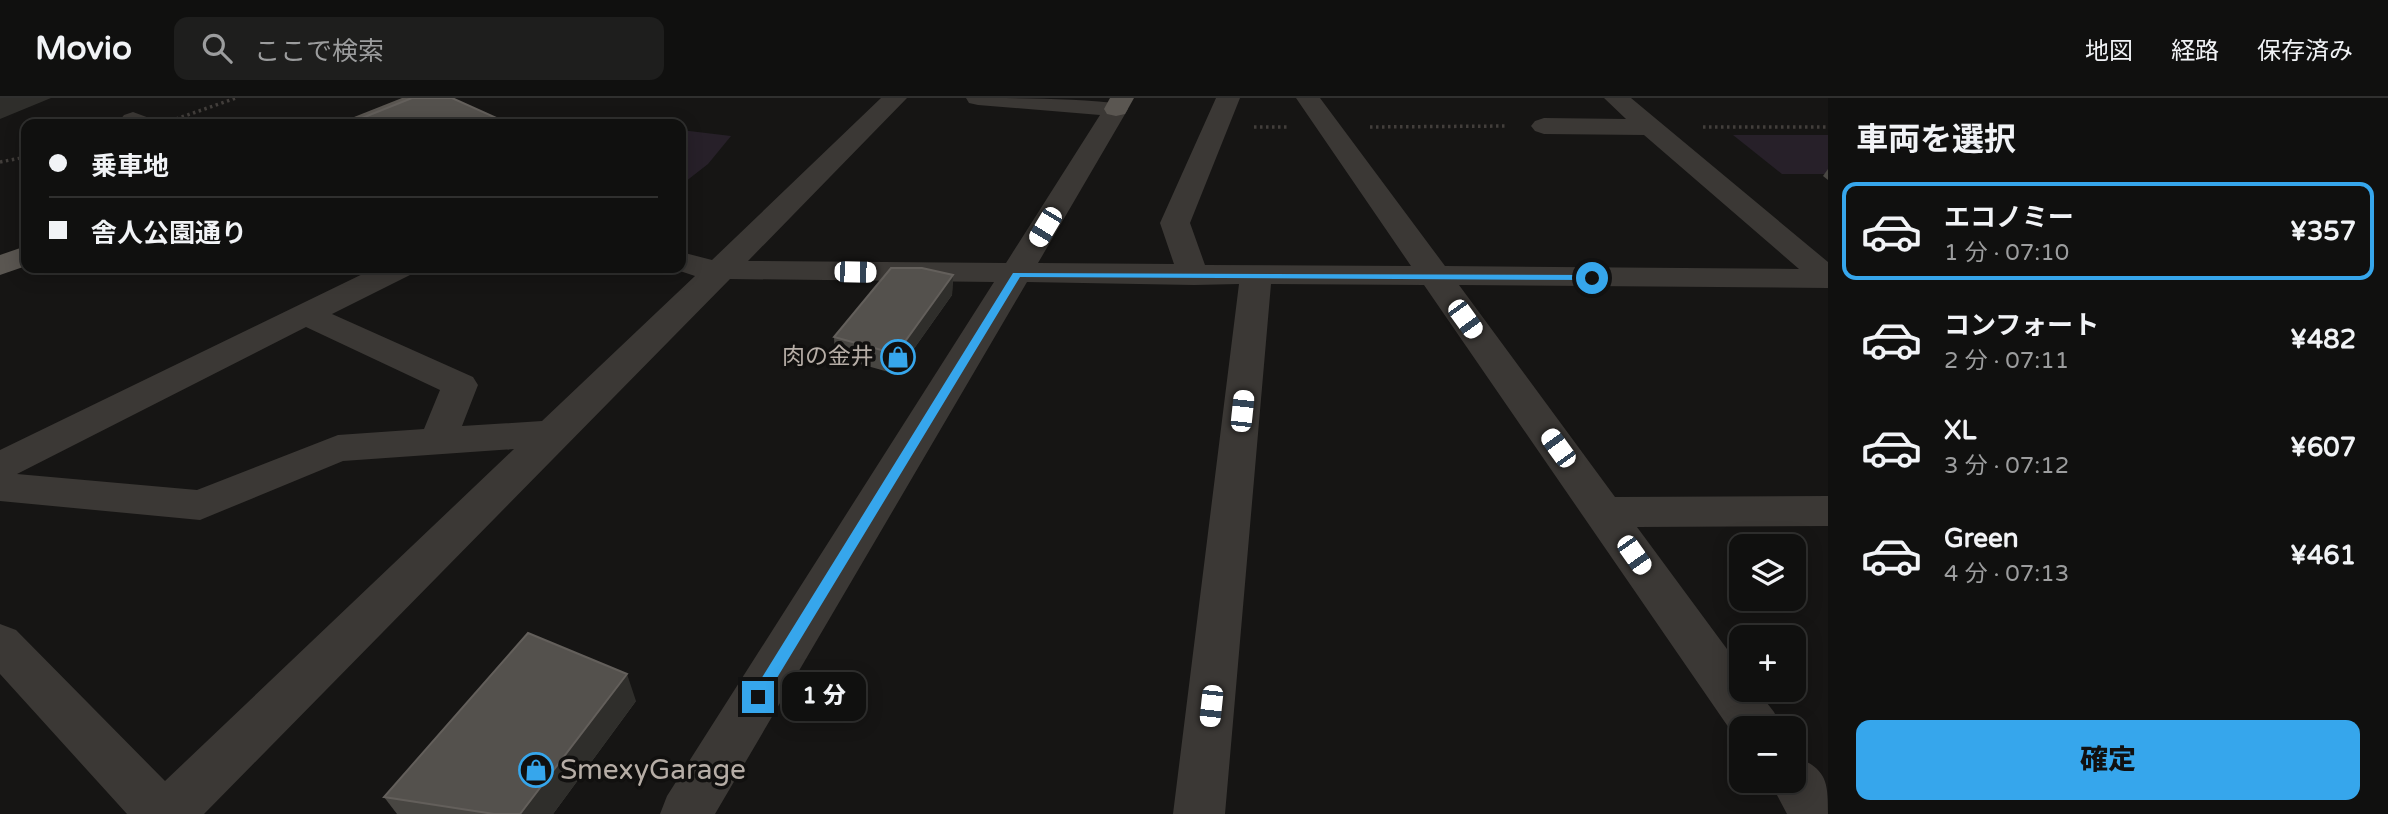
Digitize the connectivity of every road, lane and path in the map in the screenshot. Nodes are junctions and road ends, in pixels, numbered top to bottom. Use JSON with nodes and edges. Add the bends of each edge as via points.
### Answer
{"nodes":[{"id":1,"x":236,"y":98,"type":"edge"},
{"id":2,"x":424,"y":98,"type":"edge"},
{"id":3,"x":895,"y":98,"type":"edge"},
{"id":4,"x":978,"y":98,"type":"edge"},
{"id":5,"x":1228,"y":98,"type":"edge"},
{"id":6,"x":1616,"y":98,"type":"edge"},
{"id":7,"x":1119,"y":104,"type":"edge"},
{"id":8,"x":1318,"y":112,"type":"edge"},
{"id":9,"x":177,"y":119,"type":"edge"},
{"id":10,"x":371,"y":119,"type":"edge"},
{"id":11,"x":1544,"y":126,"type":"joint"},
{"id":12,"x":1214,"y":127,"type":"junction"},
{"id":13,"x":1649,"y":127,"type":"junction"},
{"id":14,"x":1828,"y":127,"type":"edge"},
{"id":15,"x":21,"y":158,"type":"edge"},
{"id":16,"x":0,"y":162,"type":"edge"},
{"id":17,"x":21,"y":258,"type":"edge"},
{"id":18,"x":686,"y":263,"type":"edge"},
{"id":19,"x":0,"y":266,"type":"edge"},
{"id":20,"x":720,"y":270,"type":"junction"},
{"id":21,"x":390,"y":273,"type":"edge"},
{"id":22,"x":1017,"y":275,"type":"junction"},
{"id":23,"x":1194,"y":276,"type":"junction"},
{"id":24,"x":1256,"y":276,"type":"junction"},
{"id":25,"x":1434,"y":276,"type":"junction"},
{"id":26,"x":1828,"y":278,"type":"edge"},
{"id":27,"x":305,"y":314,"type":"junction"},
{"id":28,"x":555,"y":433,"type":"junction"},
{"id":29,"x":438,"y":441,"type":"junction"},
{"id":30,"x":0,"y":466,"type":"edge"},
{"id":31,"x":0,"y":487,"type":"edge"},
{"id":32,"x":1828,"y":511,"type":"edge"},
{"id":33,"x":1604,"y":512,"type":"junction"},
{"id":34,"x":0,"y":643,"type":"edge"},
{"id":35,"x":1748,"y":716,"type":"edge"},
{"id":36,"x":1803,"y":793,"type":"edge"},
{"id":37,"x":162,"y":814,"type":"edge"},
{"id":38,"x":169,"y":814,"type":"edge"},
{"id":39,"x":686,"y":814,"type":"edge"},
{"id":40,"x":1199,"y":814,"type":"edge"},
{"id":41,"x":1818,"y":814,"type":"edge"}],
"edges":[{"from":1,"to":9,"type":"path"},
{"from":2,"to":10,"type":"main road"},
{"from":3,"to":20,"type":"street"},
{"from":4,"to":7,"type":"street"},
{"from":5,"to":12,"type":"street"},
{"from":6,"to":13,"type":"street"},
{"from":7,"to":22,"type":"street"},
{"from":8,"to":11,"type":"path"},
{"from":8,"to":12,"type":"path"},
{"from":8,"to":25,"type":"street"},
{"from":11,"to":13,"type":"street"},
{"from":12,"to":23,"type":"street","via":[[1175,223]]},
{"from":13,"to":14,"type":"path"},
{"from":13,"to":26,"type":"street"},
{"from":15,"to":16,"type":"path"},
{"from":17,"to":19,"type":"main road"},
{"from":18,"to":20,"type":"street"},
{"from":20,"to":22,"type":"street"},
{"from":20,"to":28,"type":"street"},
{"from":21,"to":27,"type":"street"},
{"from":22,"to":23,"type":"street"},
{"from":22,"to":39,"type":"street"},
{"from":23,"to":24,"type":"street"},
{"from":24,"to":25,"type":"street"},
{"from":24,"to":40,"type":"street"},
{"from":25,"to":26,"type":"street"},
{"from":25,"to":33,"type":"street"},
{"from":27,"to":29,"type":"street","via":[[460,385]]},
{"from":27,"to":30,"type":"street"},
{"from":28,"to":29,"type":"street"},
{"from":28,"to":38,"type":"street"},
{"from":29,"to":31,"type":"street","via":[[338,449],[200,505]]},
{"from":32,"to":33,"type":"street"},
{"from":33,"to":35,"type":"street"},
{"from":34,"to":37,"type":"street"},
{"from":36,"to":41,"type":"street"}]}
